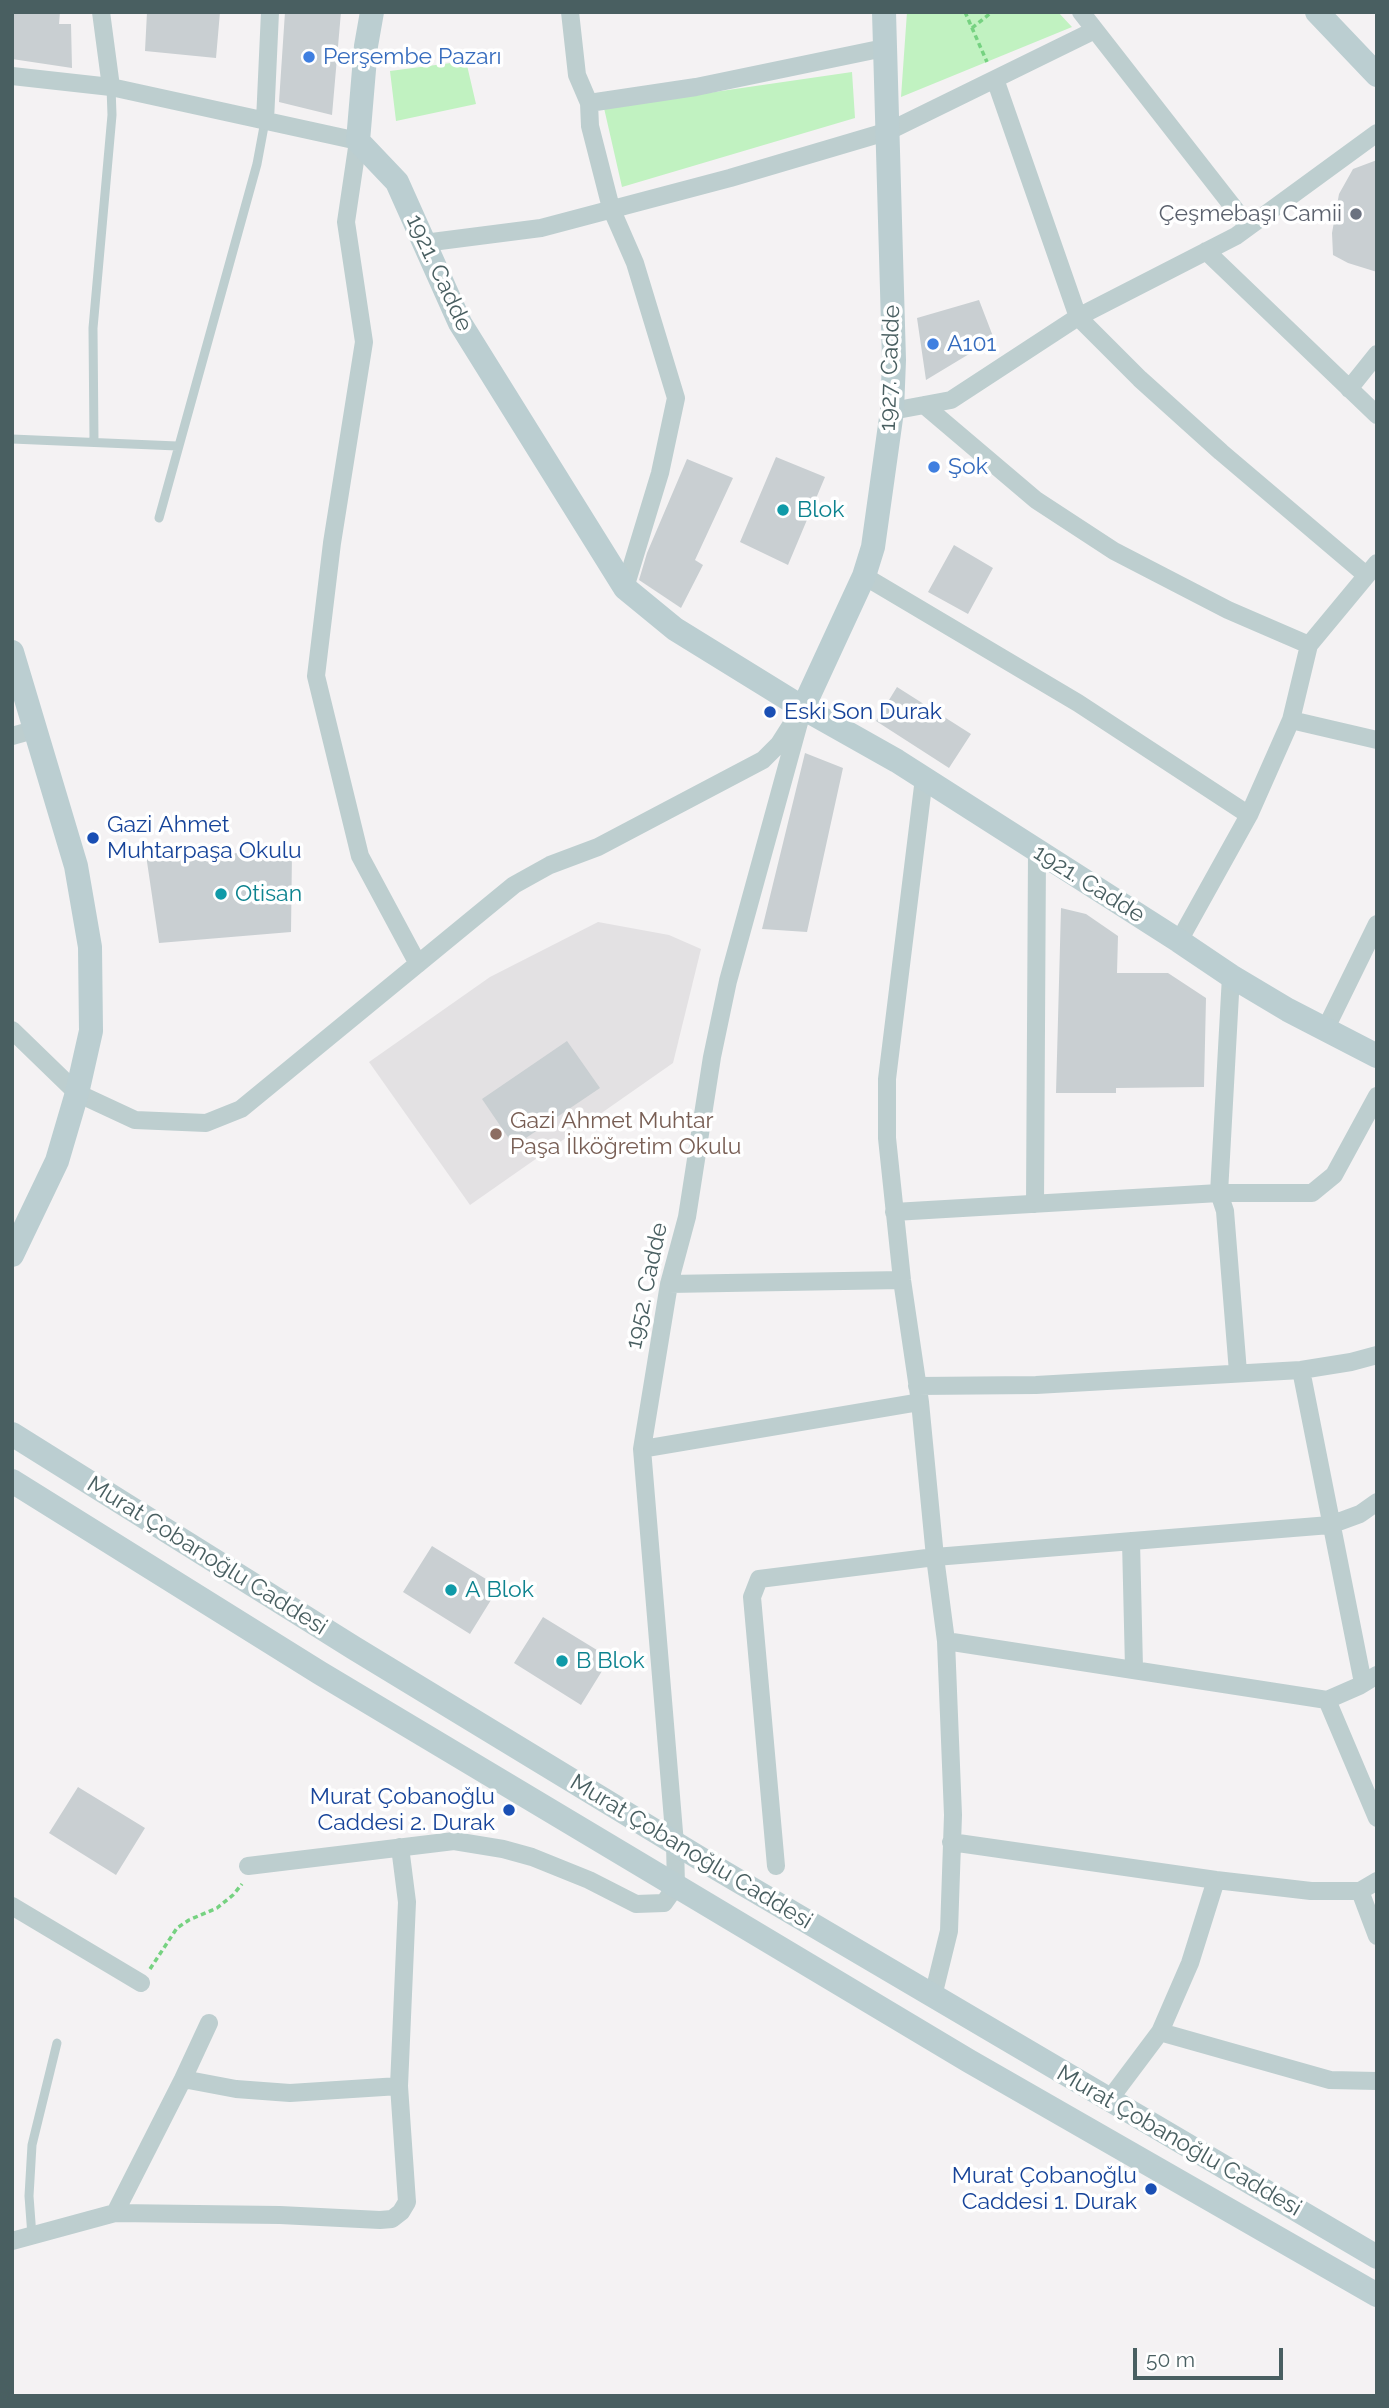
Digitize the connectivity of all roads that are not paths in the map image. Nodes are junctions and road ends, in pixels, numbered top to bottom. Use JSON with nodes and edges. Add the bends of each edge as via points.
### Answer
{"nodes":[{"id":1,"x":102,"y":12,"type":"edge"},
{"id":2,"x":270,"y":12,"type":"edge"},
{"id":3,"x":372,"y":12,"type":"edge"},
{"id":4,"x":570,"y":12,"type":"edge"},
{"id":5,"x":884,"y":12,"type":"edge"},
{"id":6,"x":1081,"y":12,"type":"edge"},
{"id":7,"x":1317,"y":12,"type":"edge"},
{"id":8,"x":1095,"y":30,"type":"junction"},
{"id":9,"x":884,"y":48,"type":"junction"},
{"id":10,"x":1377,"y":75,"type":"edge"},
{"id":11,"x":12,"y":76,"type":"edge"},
{"id":12,"x":995,"y":79,"type":"junction"},
{"id":13,"x":111,"y":87,"type":"junction"},
{"id":14,"x":589,"y":103,"type":"junction"},
{"id":15,"x":265,"y":121,"type":"junction"},
{"id":16,"x":889,"y":131,"type":"junction"},
{"id":17,"x":1377,"y":133,"type":"edge"},
{"id":18,"x":358,"y":141,"type":"junction"},
{"id":19,"x":611,"y":208,"type":"junction"},
{"id":20,"x":1248,"y":226,"type":"junction"},
{"id":21,"x":424,"y":243,"type":"junction"},
{"id":22,"x":1206,"y":251,"type":"junction"},
{"id":23,"x":1078,"y":317,"type":"junction"},
{"id":24,"x":1377,"y":354,"type":"edge"},
{"id":25,"x":1349,"y":389,"type":"junction"},
{"id":26,"x":924,"y":405,"type":"junction"},
{"id":27,"x":892,"y":411,"type":"junction"},
{"id":28,"x":1377,"y":415,"type":"edge"},
{"id":29,"x":12,"y":439,"type":"edge"},
{"id":30,"x":94,"y":441,"type":"junction"},
{"id":31,"x":177,"y":446,"type":"junction"},
{"id":32,"x":159,"y":518,"type":"dead end"},
{"id":33,"x":1372,"y":569,"type":"edge"},
{"id":34,"x":864,"y":576,"type":"junction"},
{"id":35,"x":625,"y":588,"type":"junction"},
{"id":36,"x":1309,"y":645,"type":"junction"},
{"id":37,"x":12,"y":652,"type":"edge"},
{"id":38,"x":803,"y":708,"type":"junction"},
{"id":39,"x":1291,"y":720,"type":"junction"},
{"id":40,"x":37,"y":729,"type":"junction"},
{"id":41,"x":12,"y":736,"type":"edge"},
{"id":42,"x":1377,"y":740,"type":"edge"},
{"id":43,"x":924,"y":778,"type":"junction"},
{"id":44,"x":1249,"y":815,"type":"junction"},
{"id":45,"x":1037,"y":852,"type":"junction"},
{"id":46,"x":1377,"y":925,"type":"edge"},
{"id":47,"x":1179,"y":941,"type":"junction"},
{"id":48,"x":418,"y":964,"type":"junction"},
{"id":49,"x":1231,"y":976,"type":"junction"},
{"id":50,"x":12,"y":1030,"type":"edge"},
{"id":51,"x":1325,"y":1030,"type":"junction"},
{"id":52,"x":1377,"y":1056,"type":"edge"},
{"id":53,"x":77,"y":1093,"type":"junction"},
{"id":54,"x":1377,"y":1096,"type":"edge"},
{"id":55,"x":1219,"y":1193,"type":"junction"},
{"id":56,"x":1035,"y":1204,"type":"junction"},
{"id":57,"x":894,"y":1212,"type":"junction"},
{"id":58,"x":12,"y":1255,"type":"edge"},
{"id":59,"x":902,"y":1280,"type":"junction"},
{"id":60,"x":669,"y":1284,"type":"junction"},
{"id":61,"x":1377,"y":1355,"type":"edge"},
{"id":62,"x":1301,"y":1370,"type":"junction"},
{"id":63,"x":1238,"y":1372,"type":"junction"},
{"id":64,"x":918,"y":1394,"type":"junction"},
{"id":65,"x":12,"y":1434,"type":"edge"},
{"id":66,"x":642,"y":1449,"type":"junction"},
{"id":67,"x":12,"y":1480,"type":"edge"},
{"id":68,"x":1377,"y":1502,"type":"edge"},
{"id":69,"x":1330,"y":1525,"type":"junction"},
{"id":70,"x":1131,"y":1541,"type":"junction"},
{"id":71,"x":935,"y":1557,"type":"junction"},
{"id":72,"x":946,"y":1641,"type":"junction"},
{"id":73,"x":1134,"y":1668,"type":"junction"},
{"id":74,"x":1370,"y":1679,"type":"edge"},
{"id":75,"x":1327,"y":1700,"type":"junction"},
{"id":76,"x":1377,"y":1818,"type":"edge"},
{"id":77,"x":951,"y":1842,"type":"junction"},
{"id":78,"x":676,"y":1844,"type":"junction"},
{"id":79,"x":400,"y":1847,"type":"junction"},
{"id":80,"x":248,"y":1866,"type":"road end"},
{"id":81,"x":776,"y":1866,"type":"dead end"},
{"id":82,"x":1216,"y":1880,"type":"junction"},
{"id":83,"x":1377,"y":1881,"type":"edge"},
{"id":84,"x":676,"y":1886,"type":"junction"},
{"id":85,"x":1360,"y":1891,"type":"junction"},
{"id":86,"x":12,"y":1906,"type":"edge"},
{"id":87,"x":1377,"y":1936,"type":"edge"},
{"id":88,"x":141,"y":1983,"type":"road end"},
{"id":89,"x":933,"y":1996,"type":"junction"},
{"id":90,"x":209,"y":2023,"type":"dead end"},
{"id":91,"x":1160,"y":2032,"type":"junction"},
{"id":92,"x":57,"y":2043,"type":"dead end"},
{"id":93,"x":183,"y":2079,"type":"junction"},
{"id":94,"x":1377,"y":2081,"type":"edge"},
{"id":95,"x":399,"y":2086,"type":"junction"},
{"id":96,"x":1109,"y":2100,"type":"junction"},
{"id":97,"x":115,"y":2213,"type":"junction"},
{"id":98,"x":32,"y":2236,"type":"junction"},
{"id":99,"x":12,"y":2241,"type":"edge"},
{"id":100,"x":1374,"y":2250,"type":"edge"},
{"id":101,"x":1377,"y":2295,"type":"edge"}],
"edges":[{"from":1,"to":13,"type":"street"},
{"from":2,"to":15,"type":"street"},
{"from":3,"to":18,"type":"main road"},
{"from":4,"to":14,"type":"street","via":[[577,75]]},
{"from":5,"to":9,"type":"main road","name":"1927. Cadde"},
{"from":6,"to":8,"type":"street"},
{"from":7,"to":10,"type":"main road"},
{"from":8,"to":12,"type":"street"},
{"from":8,"to":20,"type":"street"},
{"from":9,"to":14,"type":"street","via":[[696,87]]},
{"from":9,"to":16,"type":"main road","name":"1927. Cadde"},
{"from":11,"to":13,"type":"street"},
{"from":12,"to":16,"type":"street"},
{"from":12,"to":23,"type":"street"},
{"from":13,"to":15,"type":"street"},
{"from":13,"to":30,"type":"lane","via":[[93,328]]},
{"from":14,"to":19,"type":"street","via":[[590,126]]},
{"from":15,"to":18,"type":"street"},
{"from":15,"to":31,"type":"lane","via":[[237,240]]},
{"from":16,"to":19,"type":"street"},
{"from":16,"to":27,"type":"main road","name":"1927. Cadde"},
{"from":17,"to":20,"type":"street"},
{"from":18,"to":21,"type":"main road","name":"1921. Cadde","via":[[397,182]]},
{"from":18,"to":48,"type":"street","via":[[346,222],[364,342],[331,543],[316,676],[360,856]]},
{"from":19,"to":21,"type":"street","via":[[541,228]]},
{"from":19,"to":35,"type":"street","via":[[635,263],[676,398],[660,473]]},
{"from":20,"to":22,"type":"street"},
{"from":21,"to":35,"type":"main road","name":"1921. Cadde","via":[[460,323]]},
{"from":22,"to":23,"type":"street"},
{"from":22,"to":25,"type":"street"},
{"from":23,"to":26,"type":"street","via":[[951,400]]},
{"from":23,"to":33,"type":"street","via":[[1221,452]]},
{"from":24,"to":25,"type":"street"},
{"from":25,"to":28,"type":"street"},
{"from":26,"to":27,"type":"street"},
{"from":26,"to":36,"type":"street","via":[[1036,500],[1114,551],[1228,610]]},
{"from":27,"to":34,"type":"main road","name":"1927. Cadde","via":[[873,547]]},
{"from":29,"to":30,"type":"lane"},
{"from":30,"to":31,"type":"lane"},
{"from":31,"to":32,"type":"lane"},
{"from":33,"to":36,"type":"street"},
{"from":34,"to":38,"type":"main road","name":"1927. Cadde"},
{"from":34,"to":44,"type":"street","via":[[1078,703]]},
{"from":35,"to":38,"type":"main road","name":"1921. Cadde","via":[[675,629]]},
{"from":36,"to":39,"type":"street"},
{"from":37,"to":40,"type":"main road"},
{"from":38,"to":43,"type":"main road","name":"1921. Cadde"},
{"from":38,"to":48,"type":"street","via":[[763,760],[598,847],[514,885]]},
{"from":38,"to":60,"type":"street","name":"1952. Cadde","via":[[728,981],[687,1217]]},
{"from":39,"to":42,"type":"street"},
{"from":39,"to":44,"type":"street"},
{"from":40,"to":41,"type":"street"},
{"from":40,"to":53,"type":"main road","via":[[76,866],[90,947],[90,1031]]},
{"from":43,"to":45,"type":"main road","name":"1921. Cadde"},
{"from":43,"to":57,"type":"street","via":[[887,1079]]},
{"from":44,"to":47,"type":"street"},
{"from":45,"to":47,"type":"main road","name":"1921. Cadde"},
{"from":45,"to":56,"type":"street"},
{"from":46,"to":51,"type":"street"},
{"from":47,"to":49,"type":"main road","name":"1921. Cadde"},
{"from":48,"to":53,"type":"street","via":[[241,1109],[206,1123],[135,1120]]},
{"from":49,"to":51,"type":"main road","name":"1921. Cadde"},
{"from":49,"to":55,"type":"street"},
{"from":50,"to":53,"type":"street"},
{"from":51,"to":52,"type":"main road","name":"1921. Cadde"},
{"from":53,"to":58,"type":"main road","via":[[57,1161]]},
{"from":54,"to":55,"type":"street","via":[[1334,1175],[1312,1193]]},
{"from":55,"to":56,"type":"street"},
{"from":55,"to":63,"type":"street","via":[[1225,1211]]},
{"from":56,"to":57,"type":"street"},
{"from":57,"to":59,"type":"street"},
{"from":59,"to":60,"type":"street"},
{"from":59,"to":64,"type":"street"},
{"from":60,"to":66,"type":"street","name":"1952. Cadde"},
{"from":61,"to":62,"type":"street"},
{"from":62,"to":63,"type":"street"},
{"from":62,"to":69,"type":"street"},
{"from":63,"to":64,"type":"street"},
{"from":64,"to":66,"type":"street"},
{"from":64,"to":71,"type":"street"},
{"from":65,"to":78,"type":"main road","name":"Murat Çobanoğlu Caddesi"},
{"from":66,"to":78,"type":"street","name":"1952. Cadde"},
{"from":67,"to":84,"type":"main road","name":"Murat Çobanoğlu Caddesi","via":[[320,1673]]},
{"from":68,"to":69,"type":"street"},
{"from":69,"to":70,"type":"street"},
{"from":69,"to":74,"type":"street"},
{"from":70,"to":71,"type":"street"},
{"from":70,"to":73,"type":"street"},
{"from":71,"to":72,"type":"street"},
{"from":71,"to":81,"type":"street","via":[[759,1579],[752,1597]]},
{"from":72,"to":73,"type":"street"},
{"from":72,"to":77,"type":"street"},
{"from":73,"to":75,"type":"street"},
{"from":74,"to":75,"type":"street"},
{"from":75,"to":76,"type":"street"},
{"from":77,"to":82,"type":"street"},
{"from":77,"to":89,"type":"street","via":[[949,1931]]},
{"from":78,"to":84,"type":"street","name":"1952. Cadde"},
{"from":78,"to":89,"type":"main road","name":"Murat Çobanoğlu Caddesi"},
{"from":79,"to":80,"type":"street"},
{"from":79,"to":84,"type":"street","via":[[454,1840],[503,1849],[561,1868],[636,1904],[664,1903]]},
{"from":79,"to":95,"type":"street","via":[[407,1902]]},
{"from":82,"to":85,"type":"street","via":[[1311,1891]]},
{"from":82,"to":91,"type":"street","via":[[1190,1963]]},
{"from":83,"to":85,"type":"street"},
{"from":84,"to":101,"type":"main road","name":"Murat Çobanoğlu Caddesi"},
{"from":85,"to":87,"type":"street"},
{"from":86,"to":88,"type":"street"},
{"from":89,"to":96,"type":"main road","name":"Murat Çobanoğlu Caddesi"},
{"from":90,"to":93,"type":"street"},
{"from":91,"to":94,"type":"street","via":[[1330,2080]]},
{"from":91,"to":96,"type":"street"},
{"from":92,"to":98,"type":"lane","via":[[32,2145]]},
{"from":93,"to":95,"type":"street","via":[[290,2093]]},
{"from":93,"to":97,"type":"street"},
{"from":95,"to":97,"type":"street","via":[[407,2202],[392,2219]]},
{"from":96,"to":100,"type":"main road","name":"Murat Çobanoğlu Caddesi"},
{"from":97,"to":98,"type":"street"},
{"from":98,"to":99,"type":"street"}]}
